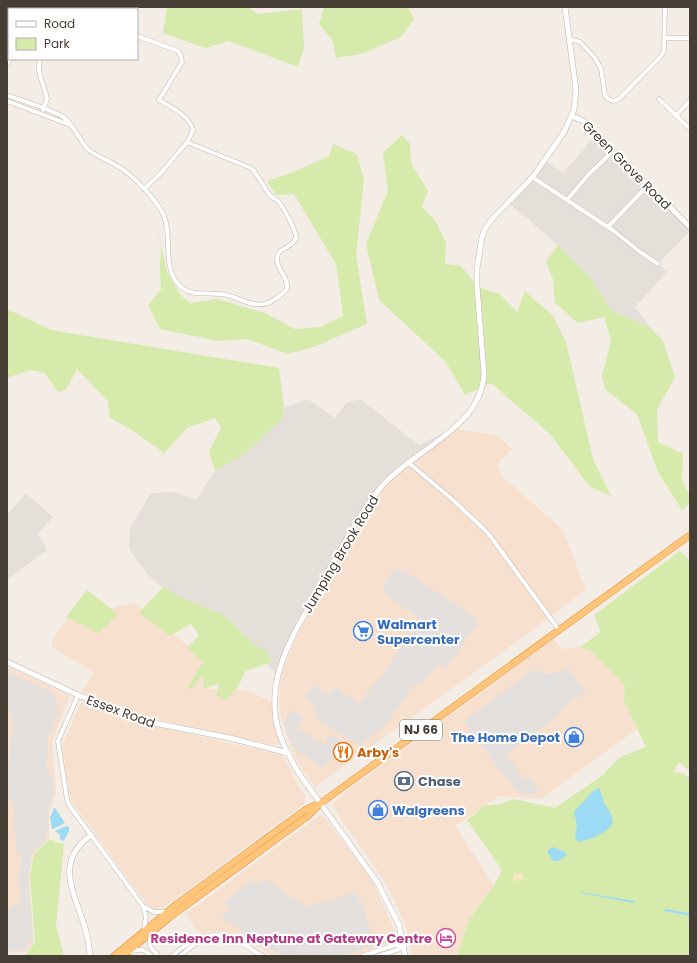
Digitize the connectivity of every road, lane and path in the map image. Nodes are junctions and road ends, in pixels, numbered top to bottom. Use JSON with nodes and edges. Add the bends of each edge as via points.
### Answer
{"nodes":[{"id":1,"x":566,"y":7,"type":"edge"},
{"id":2,"x":665,"y":7,"type":"edge"},
{"id":3,"x":138,"y":36,"type":"edge"},
{"id":4,"x":665,"y":38,"type":"junction"},
{"id":5,"x":690,"y":38,"type":"edge"},
{"id":6,"x":569,"y":39,"type":"junction"},
{"id":7,"x":40,"y":60,"type":"edge"},
{"id":8,"x":7,"y":95,"type":"edge"},
{"id":9,"x":16,"y":98,"type":"junction"},
{"id":10,"x":659,"y":99,"type":"dead end"},
{"id":11,"x":7,"y":101,"type":"edge"},
{"id":12,"x":690,"y":101,"type":"edge"},
{"id":13,"x":14,"y":104,"type":"junction"},
{"id":14,"x":43,"y":109,"type":"junction"},
{"id":15,"x":41,"y":114,"type":"junction"},
{"id":16,"x":676,"y":115,"type":"junction"},
{"id":17,"x":572,"y":116,"type":"junction"},
{"id":18,"x":70,"y":125,"type":"junction"},
{"id":19,"x":690,"y":129,"type":"edge"},
{"id":20,"x":188,"y":141,"type":"junction"},
{"id":21,"x":612,"y":152,"type":"junction"},
{"id":22,"x":532,"y":177,"type":"junction"},
{"id":23,"x":648,"y":186,"type":"junction"},
{"id":24,"x":144,"y":189,"type":"junction"},
{"id":25,"x":567,"y":200,"type":"junction"},
{"id":26,"x":608,"y":227,"type":"junction"},
{"id":27,"x":690,"y":227,"type":"edge"},
{"id":28,"x":658,"y":264,"type":"dead end"},
{"id":29,"x":409,"y":463,"type":"junction"},
{"id":30,"x":690,"y":535,"type":"edge"},
{"id":31,"x":559,"y":630,"type":"junction"},
{"id":32,"x":7,"y":662,"type":"edge"},
{"id":33,"x":78,"y":695,"type":"junction"},
{"id":34,"x":288,"y":753,"type":"junction"},
{"id":35,"x":321,"y":803,"type":"junction"},
{"id":36,"x":91,"y":835,"type":"junction"},
{"id":37,"x":143,"y":906,"type":"junction"},
{"id":38,"x":167,"y":912,"type":"junction"},
{"id":39,"x":147,"y":932,"type":"junction"},
{"id":40,"x":214,"y":936,"type":"junction"},
{"id":41,"x":404,"y":946,"type":"junction"},
{"id":42,"x":90,"y":956,"type":"edge"},
{"id":43,"x":114,"y":956,"type":"edge"},
{"id":44,"x":123,"y":956,"type":"edge"},
{"id":45,"x":151,"y":956,"type":"edge"},
{"id":46,"x":158,"y":956,"type":"edge"},
{"id":47,"x":172,"y":956,"type":"edge"},
{"id":48,"x":180,"y":956,"type":"edge"},
{"id":49,"x":262,"y":956,"type":"edge"},
{"id":50,"x":362,"y":956,"type":"edge"},
{"id":51,"x":378,"y":956,"type":"edge"},
{"id":52,"x":405,"y":956,"type":"edge"}],
"edges":[{"from":1,"to":6,"type":"street","name":"Green Grove Road"},
{"from":2,"to":4,"type":"street"},
{"from":3,"to":20,"type":"street","via":[[181,55],[182,62],[159,100],[189,122],[193,130]]},
{"from":4,"to":5,"type":"street"},
{"from":4,"to":6,"type":"street","via":[[665,49],[661,56],[619,99],[613,101],[605,95],[603,76],[595,58],[580,42]]},
{"from":6,"to":17,"type":"street","name":"Green Grove Road","via":[[576,90],[576,104]]},
{"from":7,"to":14,"type":"street","via":[[40,78],[47,98]]},
{"from":8,"to":9,"type":"street"},
{"from":9,"to":13,"type":"street"},
{"from":9,"to":14,"type":"street"},
{"from":10,"to":16,"type":"street"},
{"from":11,"to":13,"type":"street"},
{"from":12,"to":16,"type":"street"},
{"from":13,"to":15,"type":"street"},
{"from":14,"to":15,"type":"street"},
{"from":14,"to":18,"type":"street","via":[[64,118]]},
{"from":15,"to":18,"type":"street"},
{"from":16,"to":19,"type":"street"},
{"from":17,"to":21,"type":"street","name":"Green Grove Road","via":[[583,121]]},
{"from":17,"to":22,"type":"street","name":"Jumping Brook Road","via":[[564,132]]},
{"from":18,"to":24,"type":"street","via":[[90,151],[121,168]]},
{"from":20,"to":24,"type":"street"},
{"from":20,"to":24,"type":"street","via":[[251,168],[270,196],[280,204],[296,236],[294,242],[279,252],[277,257],[288,284],[285,292],[272,302],[248,304],[222,294],[199,294],[182,287],[174,279],[169,266],[166,224],[163,216]]},
{"from":21,"to":23,"type":"street","name":"Green Grove Road"},
{"from":21,"to":25,"type":"street"},
{"from":22,"to":25,"type":"street"},
{"from":22,"to":29,"type":"street","name":"Jumping Brook Road","via":[[493,218],[482,238],[477,286],[484,374],[478,399],[457,425]]},
{"from":23,"to":26,"type":"street"},
{"from":23,"to":27,"type":"street","name":"Green Grove Road"},
{"from":25,"to":26,"type":"street"},
{"from":26,"to":28,"type":"street"},
{"from":29,"to":31,"type":"street","via":[[488,534]]},
{"from":29,"to":34,"type":"street","name":"Jumping Brook Road","via":[[384,484],[357,522],[286,653],[277,680],[275,709],[277,725]]},
{"from":30,"to":31,"type":"highway","number":"NJ 66"},
{"from":31,"to":35,"type":"highway","number":"NJ 66"},
{"from":32,"to":33,"type":"street","name":"Essex Road"},
{"from":33,"to":34,"type":"street","name":"Essex Road","via":[[144,721],[230,738]]},
{"from":33,"to":36,"type":"street","via":[[59,738],[58,748],[67,801]]},
{"from":34,"to":35,"type":"street","name":"Jumping Brook Road","via":[[298,772]]},
{"from":35,"to":38,"type":"highway","number":"NJ 66","via":[[305,810]]},
{"from":35,"to":39,"type":"highway","number":"NJ 66","via":[[308,816]]},
{"from":35,"to":41,"type":"street","name":"Jumping Brook Road","via":[[377,882],[399,925]]},
{"from":36,"to":37,"type":"street"},
{"from":36,"to":42,"type":"street","via":[[76,850],[70,873],[71,890],[85,928]]},
{"from":37,"to":38,"type":"street","via":[[154,912]]},
{"from":37,"to":39,"type":"street"},
{"from":38,"to":39,"type":"highway","number":"NJ 66"},
{"from":39,"to":43,"type":"highway","number":"NJ 66"},
{"from":39,"to":44,"type":"highway","number":"NJ 66"},
{"from":39,"to":46,"type":"street","via":[[150,946]]},
{"from":40,"to":47,"type":"street","via":[[198,938]]},
{"from":40,"to":48,"type":"street","via":[[196,943]]},
{"from":40,"to":49,"type":"street","via":[[236,940]]},
{"from":41,"to":50,"type":"street","via":[[395,945]]},
{"from":41,"to":51,"type":"street"},
{"from":41,"to":52,"type":"street","name":"Jumping Brook Road"},
{"from":44,"to":45,"type":"street","via":[[141,949]]}]}
